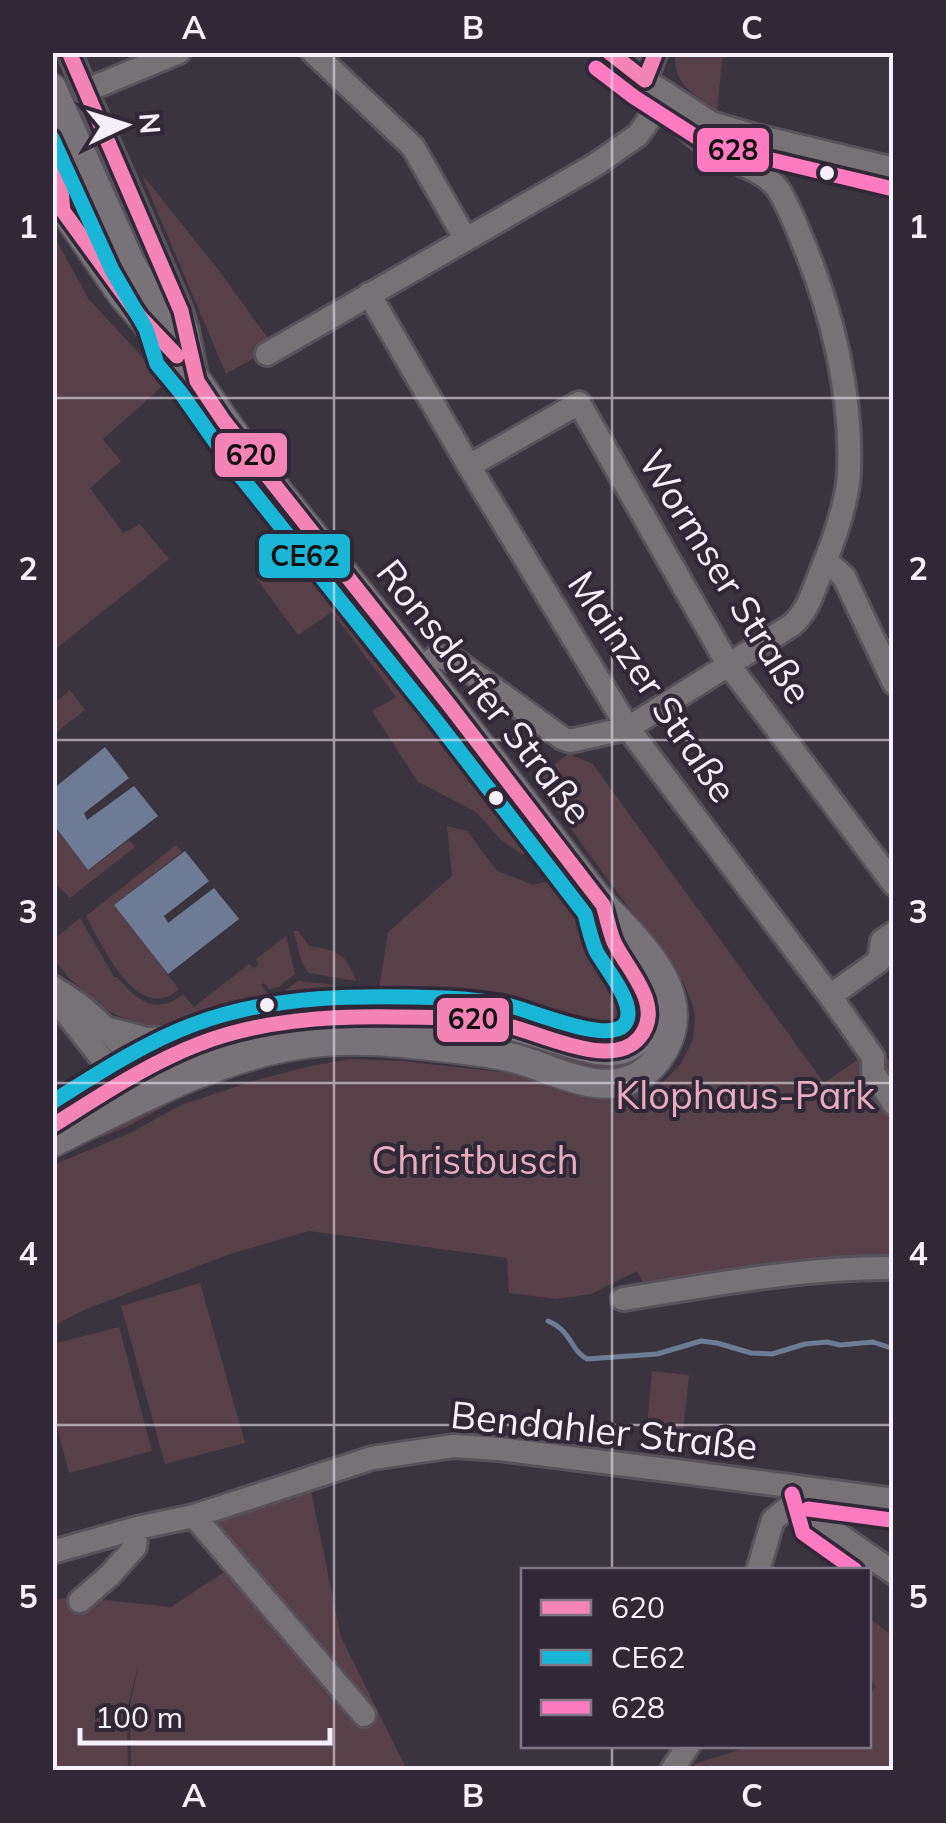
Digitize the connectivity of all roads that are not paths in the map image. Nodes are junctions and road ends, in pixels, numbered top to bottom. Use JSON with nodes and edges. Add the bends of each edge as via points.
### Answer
{"nodes":[{"id":1,"x":69,"y":52,"type":"edge"},
{"id":2,"x":180,"y":52,"type":"edge"},
{"id":3,"x":313,"y":52,"type":"edge"},
{"id":4,"x":608,"y":52,"type":"edge"},
{"id":5,"x":656,"y":52,"type":"edge"},
{"id":6,"x":644,"y":80,"type":"junction"},
{"id":7,"x":52,"y":88,"type":"edge"},
{"id":8,"x":85,"y":91,"type":"junction"},
{"id":9,"x":668,"y":94,"type":"junction"},
{"id":10,"x":678,"y":120,"type":"dead end"},
{"id":11,"x":52,"y":147,"type":"edge"},
{"id":12,"x":894,"y":169,"type":"edge"},
{"id":13,"x":58,"y":202,"type":"edge"},
{"id":14,"x":465,"y":238,"type":"junction"},
{"id":15,"x":369,"y":294,"type":"junction"},
{"id":16,"x":162,"y":316,"type":"junction"},
{"id":17,"x":268,"y":354,"type":"dead end"},
{"id":18,"x":198,"y":381,"type":"junction"},
{"id":19,"x":469,"y":466,"type":"junction"},
{"id":20,"x":826,"y":561,"type":"junction"},
{"id":21,"x":728,"y":664,"type":"junction"},
{"id":22,"x":420,"y":668,"type":"junction"},
{"id":23,"x":894,"y":683,"type":"edge"},
{"id":24,"x":628,"y":728,"type":"junction"},
{"id":25,"x":894,"y":884,"type":"edge"},
{"id":26,"x":603,"y":906,"type":"junction"},
{"id":27,"x":894,"y":933,"type":"edge"},
{"id":28,"x":830,"y":996,"type":"junction"},
{"id":29,"x":109,"y":1029,"type":"junction"},
{"id":30,"x":214,"y":1038,"type":"junction"},
{"id":31,"x":136,"y":1089,"type":"junction"},
{"id":32,"x":894,"y":1104,"type":"edge"},
{"id":33,"x":52,"y":1126,"type":"edge"},
{"id":34,"x":52,"y":1144,"type":"edge"},
{"id":35,"x":894,"y":1268,"type":"edge"},
{"id":36,"x":623,"y":1299,"type":"dead end"},
{"id":37,"x":811,"y":1488,"type":"junction"},
{"id":38,"x":894,"y":1500,"type":"edge"},
{"id":39,"x":194,"y":1516,"type":"junction"},
{"id":40,"x":137,"y":1528,"type":"junction"},
{"id":41,"x":52,"y":1552,"type":"edge"},
{"id":42,"x":759,"y":1568,"type":"edge"},
{"id":43,"x":894,"y":1573,"type":"edge"},
{"id":44,"x":80,"y":1601,"type":"dead end"},
{"id":45,"x":364,"y":1715,"type":"dead end"},
{"id":46,"x":687,"y":1748,"type":"edge"},
{"id":47,"x":672,"y":1770,"type":"edge"}],
"edges":[{"from":1,"to":8,"type":"street","name":"Ronsdorfer Straße"},
{"from":2,"to":8,"type":"street"},
{"from":3,"to":14,"type":"street","via":[[412,147]]},
{"from":4,"to":6,"type":"street"},
{"from":5,"to":6,"type":"street"},
{"from":6,"to":9,"type":"street"},
{"from":7,"to":16,"type":"main road","via":[[130,262]]},
{"from":8,"to":16,"type":"street","name":"Ronsdorfer Straße"},
{"from":9,"to":12,"type":"street","via":[[732,130]]},
{"from":9,"to":14,"type":"street","via":[[634,140]]},
{"from":10,"to":20,"type":"street","via":[[710,148],[776,186],[815,271],[833,326],[850,468]]},
{"from":11,"to":13,"type":"street","name":"Ronsdorfer Straße"},
{"from":13,"to":16,"type":"main road","name":"Ronsdorfer Straße"},
{"from":14,"to":15,"type":"street"},
{"from":15,"to":17,"type":"street"},
{"from":15,"to":19,"type":"street","name":"Mainzer Straße"},
{"from":16,"to":18,"type":"main road","name":"Ronsdorfer Straße","via":[[174,353]]},
{"from":16,"to":18,"type":"street","name":"Ronsdorfer Straße","via":[[187,330]]},
{"from":18,"to":22,"type":"main road","name":"Ronsdorfer Straße"},
{"from":19,"to":21,"type":"street","name":"Wormser Straße","via":[[578,404]]},
{"from":19,"to":24,"type":"street","name":"Mainzer Straße"},
{"from":20,"to":21,"type":"street","via":[[803,615]]},
{"from":20,"to":23,"type":"street","via":[[844,577]]},
{"from":21,"to":24,"type":"street"},
{"from":21,"to":25,"type":"street","name":"Wormser Straße"},
{"from":22,"to":24,"type":"street","via":[[438,656],[457,662],[570,741]]},
{"from":22,"to":26,"type":"main road","name":"Ronsdorfer Straße"},
{"from":24,"to":28,"type":"street","name":"Mainzer Straße"},
{"from":26,"to":30,"type":"main road","name":"Ronsdorfer Straße","via":[[614,942],[648,1004],[642,1033],[625,1048],[605,1052],[507,1025],[436,1018],[326,1018]]},
{"from":26,"to":31,"type":"main road","name":"Ronsdorfer Straße","via":[[661,976],[673,1006],[664,1050],[620,1084],[484,1052],[361,1041],[245,1056]]},
{"from":27,"to":28,"type":"street","via":[[882,941],[879,961]]},
{"from":28,"to":32,"type":"street","name":"Mainzer Straße","via":[[873,1057],[873,1072]]},
{"from":29,"to":30,"type":"street","via":[[146,1039]]},
{"from":29,"to":31,"type":"street"},
{"from":29,"to":31,"type":"street","via":[[52,988],[103,1060]]},
{"from":30,"to":31,"type":"main road","name":"Ronsdorfer Straße","via":[[166,1058]]},
{"from":31,"to":33,"type":"main road","name":"Ronsdorfer Straße"},
{"from":31,"to":34,"type":"main road","name":"Ronsdorfer Straße"},
{"from":35,"to":36,"type":"street","via":[[816,1271]]},
{"from":37,"to":38,"type":"street","name":"Bendahler Straße"},
{"from":37,"to":39,"type":"street","name":"Bendahler Straße","via":[[454,1446],[372,1458]]},
{"from":37,"to":42,"type":"street","via":[[773,1520]]},
{"from":37,"to":43,"type":"street","via":[[819,1520]]},
{"from":39,"to":40,"type":"street","name":"Bendahler Straße"},
{"from":39,"to":45,"type":"street"},
{"from":40,"to":41,"type":"street","name":"Bendahler Straße"},
{"from":40,"to":44,"type":"street","via":[[135,1547]]},
{"from":46,"to":47,"type":"street"}]}
